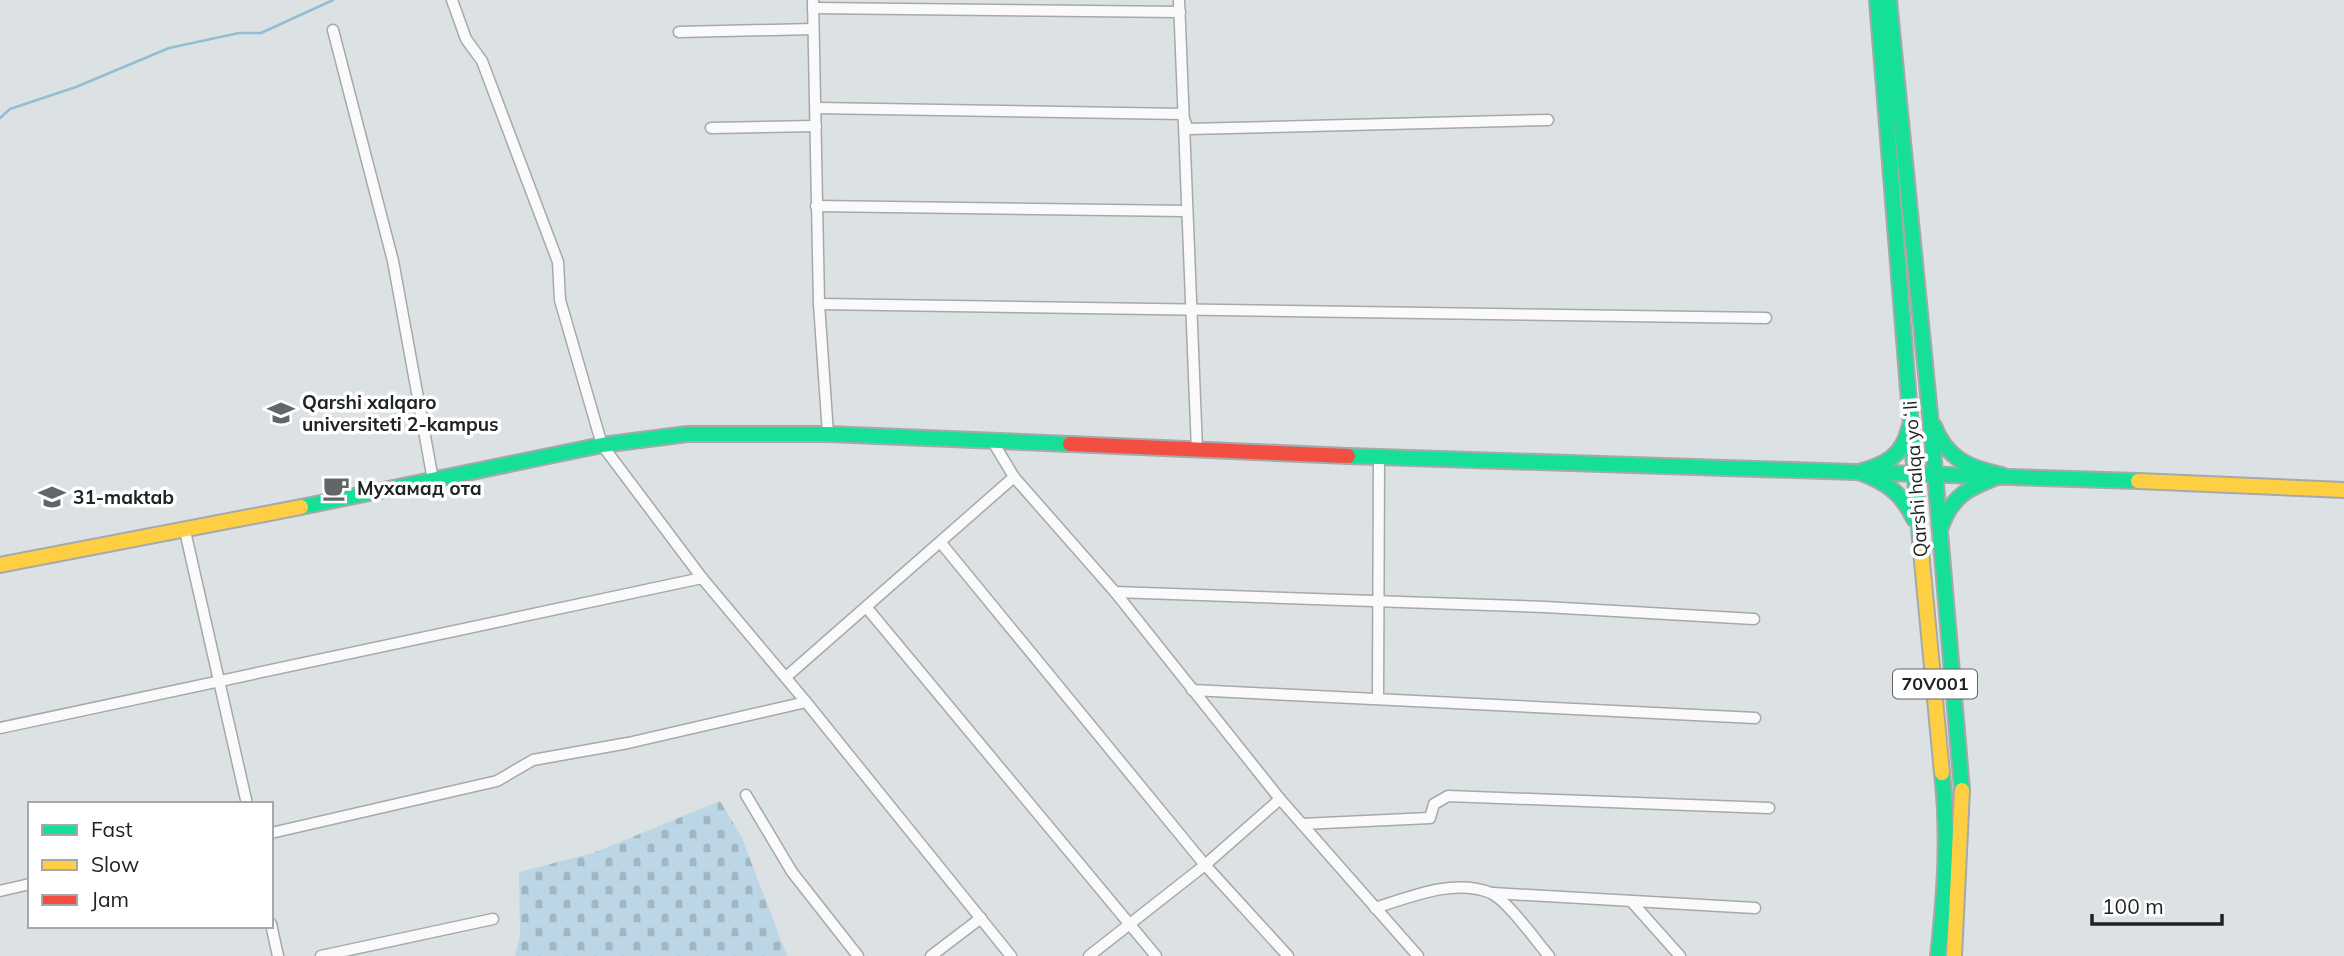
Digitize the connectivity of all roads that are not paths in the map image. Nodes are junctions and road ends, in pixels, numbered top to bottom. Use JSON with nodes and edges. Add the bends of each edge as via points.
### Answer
{"nodes":[{"id":1,"x":452,"y":0,"type":"edge"},
{"id":2,"x":1179,"y":0,"type":"edge"},
{"id":3,"x":1877,"y":0,"type":"edge"},
{"id":4,"x":1889,"y":0,"type":"edge"},
{"id":5,"x":813,"y":4,"type":"edge"},
{"id":6,"x":1180,"y":12,"type":"junction"},
{"id":7,"x":813,"y":29,"type":"junction"},
{"id":8,"x":333,"y":30,"type":"dead end"},
{"id":9,"x":679,"y":32,"type":"dead end"},
{"id":10,"x":816,"y":108,"type":"junction"},
{"id":11,"x":1182,"y":114,"type":"junction"},
{"id":12,"x":1548,"y":120,"type":"dead end"},
{"id":13,"x":816,"y":126,"type":"junction"},
{"id":14,"x":711,"y":128,"type":"dead end"},
{"id":15,"x":817,"y":206,"type":"junction"},
{"id":16,"x":1185,"y":211,"type":"junction"},
{"id":17,"x":819,"y":304,"type":"junction"},
{"id":18,"x":1190,"y":312,"type":"junction"},
{"id":19,"x":1766,"y":318,"type":"dead end"},
{"id":20,"x":1911,"y":411,"type":"junction"},
{"id":21,"x":1930,"y":414,"type":"junction"},
{"id":22,"x":828,"y":434,"type":"junction"},
{"id":23,"x":993,"y":442,"type":"junction"},
{"id":24,"x":603,"y":445,"type":"junction"},
{"id":25,"x":1197,"y":450,"type":"junction"},
{"id":26,"x":1379,"y":457,"type":"junction"},
{"id":27,"x":1858,"y":472,"type":"junction"},
{"id":28,"x":1916,"y":474,"type":"junction"},
{"id":29,"x":1934,"y":475,"type":"junction"},
{"id":30,"x":2002,"y":475,"type":"junction"},
{"id":31,"x":1014,"y":477,"type":"junction"},
{"id":32,"x":433,"y":480,"type":"junction"},
{"id":33,"x":2344,"y":490,"type":"edge"},
{"id":34,"x":185,"y":531,"type":"junction"},
{"id":35,"x":1939,"y":534,"type":"junction"},
{"id":36,"x":941,"y":543,"type":"junction"},
{"id":37,"x":1921,"y":545,"type":"junction"},
{"id":38,"x":0,"y":565,"type":"edge"},
{"id":39,"x":702,"y":578,"type":"junction"},
{"id":40,"x":1115,"y":592,"type":"junction"},
{"id":41,"x":1378,"y":600,"type":"junction"},
{"id":42,"x":867,"y":608,"type":"junction"},
{"id":43,"x":1754,"y":619,"type":"dead end"},
{"id":44,"x":786,"y":677,"type":"junction"},
{"id":45,"x":220,"y":682,"type":"junction"},
{"id":46,"x":1192,"y":690,"type":"junction"},
{"id":47,"x":1378,"y":699,"type":"junction"},
{"id":48,"x":806,"y":702,"type":"junction"},
{"id":49,"x":1755,"y":718,"type":"dead end"},
{"id":50,"x":0,"y":728,"type":"edge"},
{"id":51,"x":746,"y":795,"type":"dead end"},
{"id":52,"x":1280,"y":799,"type":"junction"},
{"id":53,"x":247,"y":802,"type":"edge"},
{"id":54,"x":1769,"y":808,"type":"dead end"},
{"id":55,"x":1302,"y":824,"type":"junction"},
{"id":56,"x":273,"y":833,"type":"edge"},
{"id":57,"x":1205,"y":865,"type":"junction"},
{"id":58,"x":28,"y":884,"type":"edge"},
{"id":59,"x":0,"y":891,"type":"edge"},
{"id":60,"x":1492,"y":893,"type":"junction"},
{"id":61,"x":1631,"y":901,"type":"junction"},
{"id":62,"x":1376,"y":908,"type":"junction"},
{"id":63,"x":1755,"y":908,"type":"dead end"},
{"id":64,"x":981,"y":918,"type":"junction"},
{"id":65,"x":493,"y":919,"type":"dead end"},
{"id":66,"x":1127,"y":924,"type":"junction"},
{"id":67,"x":272,"y":928,"type":"edge"},
{"id":68,"x":278,"y":956,"type":"edge"},
{"id":69,"x":321,"y":956,"type":"edge"},
{"id":70,"x":858,"y":956,"type":"edge"},
{"id":71,"x":932,"y":956,"type":"edge"},
{"id":72,"x":1011,"y":956,"type":"edge"},
{"id":73,"x":1089,"y":956,"type":"edge"},
{"id":74,"x":1156,"y":956,"type":"edge"},
{"id":75,"x":1288,"y":956,"type":"edge"},
{"id":76,"x":1418,"y":956,"type":"edge"},
{"id":77,"x":1549,"y":956,"type":"edge"},
{"id":78,"x":1680,"y":956,"type":"edge"},
{"id":79,"x":1938,"y":956,"type":"edge"},
{"id":80,"x":1954,"y":956,"type":"edge"}],
"edges":[{"from":1,"to":24,"type":"street","via":[[467,39],[482,61],[558,262],[560,300]]},
{"from":2,"to":6,"type":"street"},
{"from":3,"to":20,"type":"main road","name":"Qarshi halqa yoʻli","number":"70V001"},
{"from":4,"to":21,"type":"main road","name":"Qarshi halqa yoʻli","number":"70V001"},
{"from":5,"to":6,"type":"street"},
{"from":5,"to":7,"type":"street"},
{"from":6,"to":11,"type":"street"},
{"from":7,"to":9,"type":"street"},
{"from":7,"to":10,"type":"street"},
{"from":8,"to":32,"type":"street","via":[[393,261]]},
{"from":10,"to":11,"type":"street"},
{"from":10,"to":13,"type":"street"},
{"from":11,"to":12,"type":"street","via":[[1188,129]]},
{"from":11,"to":16,"type":"street"},
{"from":13,"to":14,"type":"street"},
{"from":13,"to":15,"type":"street"},
{"from":15,"to":16,"type":"street"},
{"from":15,"to":17,"type":"street"},
{"from":16,"to":18,"type":"street"},
{"from":17,"to":18,"type":"street"},
{"from":17,"to":22,"type":"street"},
{"from":18,"to":19,"type":"street"},
{"from":18,"to":25,"type":"street"},
{"from":20,"to":27,"type":"main road","via":[[1908,440],[1901,452],[1877,468]]},
{"from":20,"to":28,"type":"main road","name":"Qarshi halqa yoʻli","number":"70V001"},
{"from":21,"to":29,"type":"main road","name":"Qarshi halqa yoʻli","number":"70V001"},
{"from":21,"to":30,"type":"main road","via":[[1947,452],[1968,468]]},
{"from":22,"to":23,"type":"main road"},
{"from":22,"to":24,"type":"main road","via":[[687,433]]},
{"from":23,"to":25,"type":"main road"},
{"from":23,"to":31,"type":"street"},
{"from":24,"to":32,"type":"main road"},
{"from":24,"to":39,"type":"street"},
{"from":25,"to":26,"type":"main road"},
{"from":26,"to":27,"type":"main road"},
{"from":26,"to":41,"type":"street"},
{"from":27,"to":28,"type":"main road"},
{"from":27,"to":37,"type":"main road","via":[[1887,482],[1905,498]]},
{"from":28,"to":29,"type":"main road"},
{"from":28,"to":37,"type":"main road","name":"Qarshi halqa yoʻli","number":"70V001"},
{"from":29,"to":30,"type":"main road"},
{"from":29,"to":35,"type":"main road","name":"Qarshi halqa yoʻli","number":"70V001"},
{"from":30,"to":33,"type":"main road"},
{"from":30,"to":35,"type":"main road","via":[[1958,493],[1946,508]]},
{"from":31,"to":36,"type":"street"},
{"from":31,"to":40,"type":"street"},
{"from":32,"to":34,"type":"main road"},
{"from":34,"to":38,"type":"main road"},
{"from":34,"to":45,"type":"street"},
{"from":35,"to":80,"type":"main road","name":"Qarshi halqa yoʻli","number":"70V001","via":[[1963,804]]},
{"from":36,"to":42,"type":"street"},
{"from":36,"to":57,"type":"street"},
{"from":37,"to":79,"type":"main road","name":"Qarshi halqa yoʻli","number":"70V001","via":[[1947,819],[1946,888]]},
{"from":39,"to":44,"type":"street"},
{"from":39,"to":45,"type":"street"},
{"from":40,"to":41,"type":"street"},
{"from":40,"to":46,"type":"street"},
{"from":41,"to":43,"type":"street"},
{"from":41,"to":47,"type":"street"},
{"from":42,"to":44,"type":"street"},
{"from":42,"to":66,"type":"street"},
{"from":44,"to":48,"type":"street"},
{"from":45,"to":50,"type":"street"},
{"from":45,"to":53,"type":"street"},
{"from":46,"to":47,"type":"street"},
{"from":46,"to":52,"type":"street"},
{"from":47,"to":49,"type":"street"},
{"from":48,"to":56,"type":"street","via":[[533,760],[497,781]]},
{"from":48,"to":64,"type":"street"},
{"from":51,"to":70,"type":"street","via":[[792,872]]},
{"from":52,"to":55,"type":"street"},
{"from":52,"to":57,"type":"street"},
{"from":54,"to":55,"type":"street","via":[[1448,796],[1434,804],[1430,818]]},
{"from":55,"to":62,"type":"street"},
{"from":57,"to":66,"type":"street"},
{"from":57,"to":75,"type":"street"},
{"from":58,"to":59,"type":"street"},
{"from":60,"to":61,"type":"street"},
{"from":60,"to":62,"type":"street","via":[[1428,890]]},
{"from":60,"to":77,"type":"street"},
{"from":61,"to":63,"type":"street"},
{"from":61,"to":78,"type":"street"},
{"from":62,"to":76,"type":"street"},
{"from":64,"to":71,"type":"street"},
{"from":64,"to":72,"type":"street"},
{"from":65,"to":69,"type":"street"},
{"from":66,"to":73,"type":"street"},
{"from":66,"to":74,"type":"street"},
{"from":67,"to":68,"type":"street"}]}
